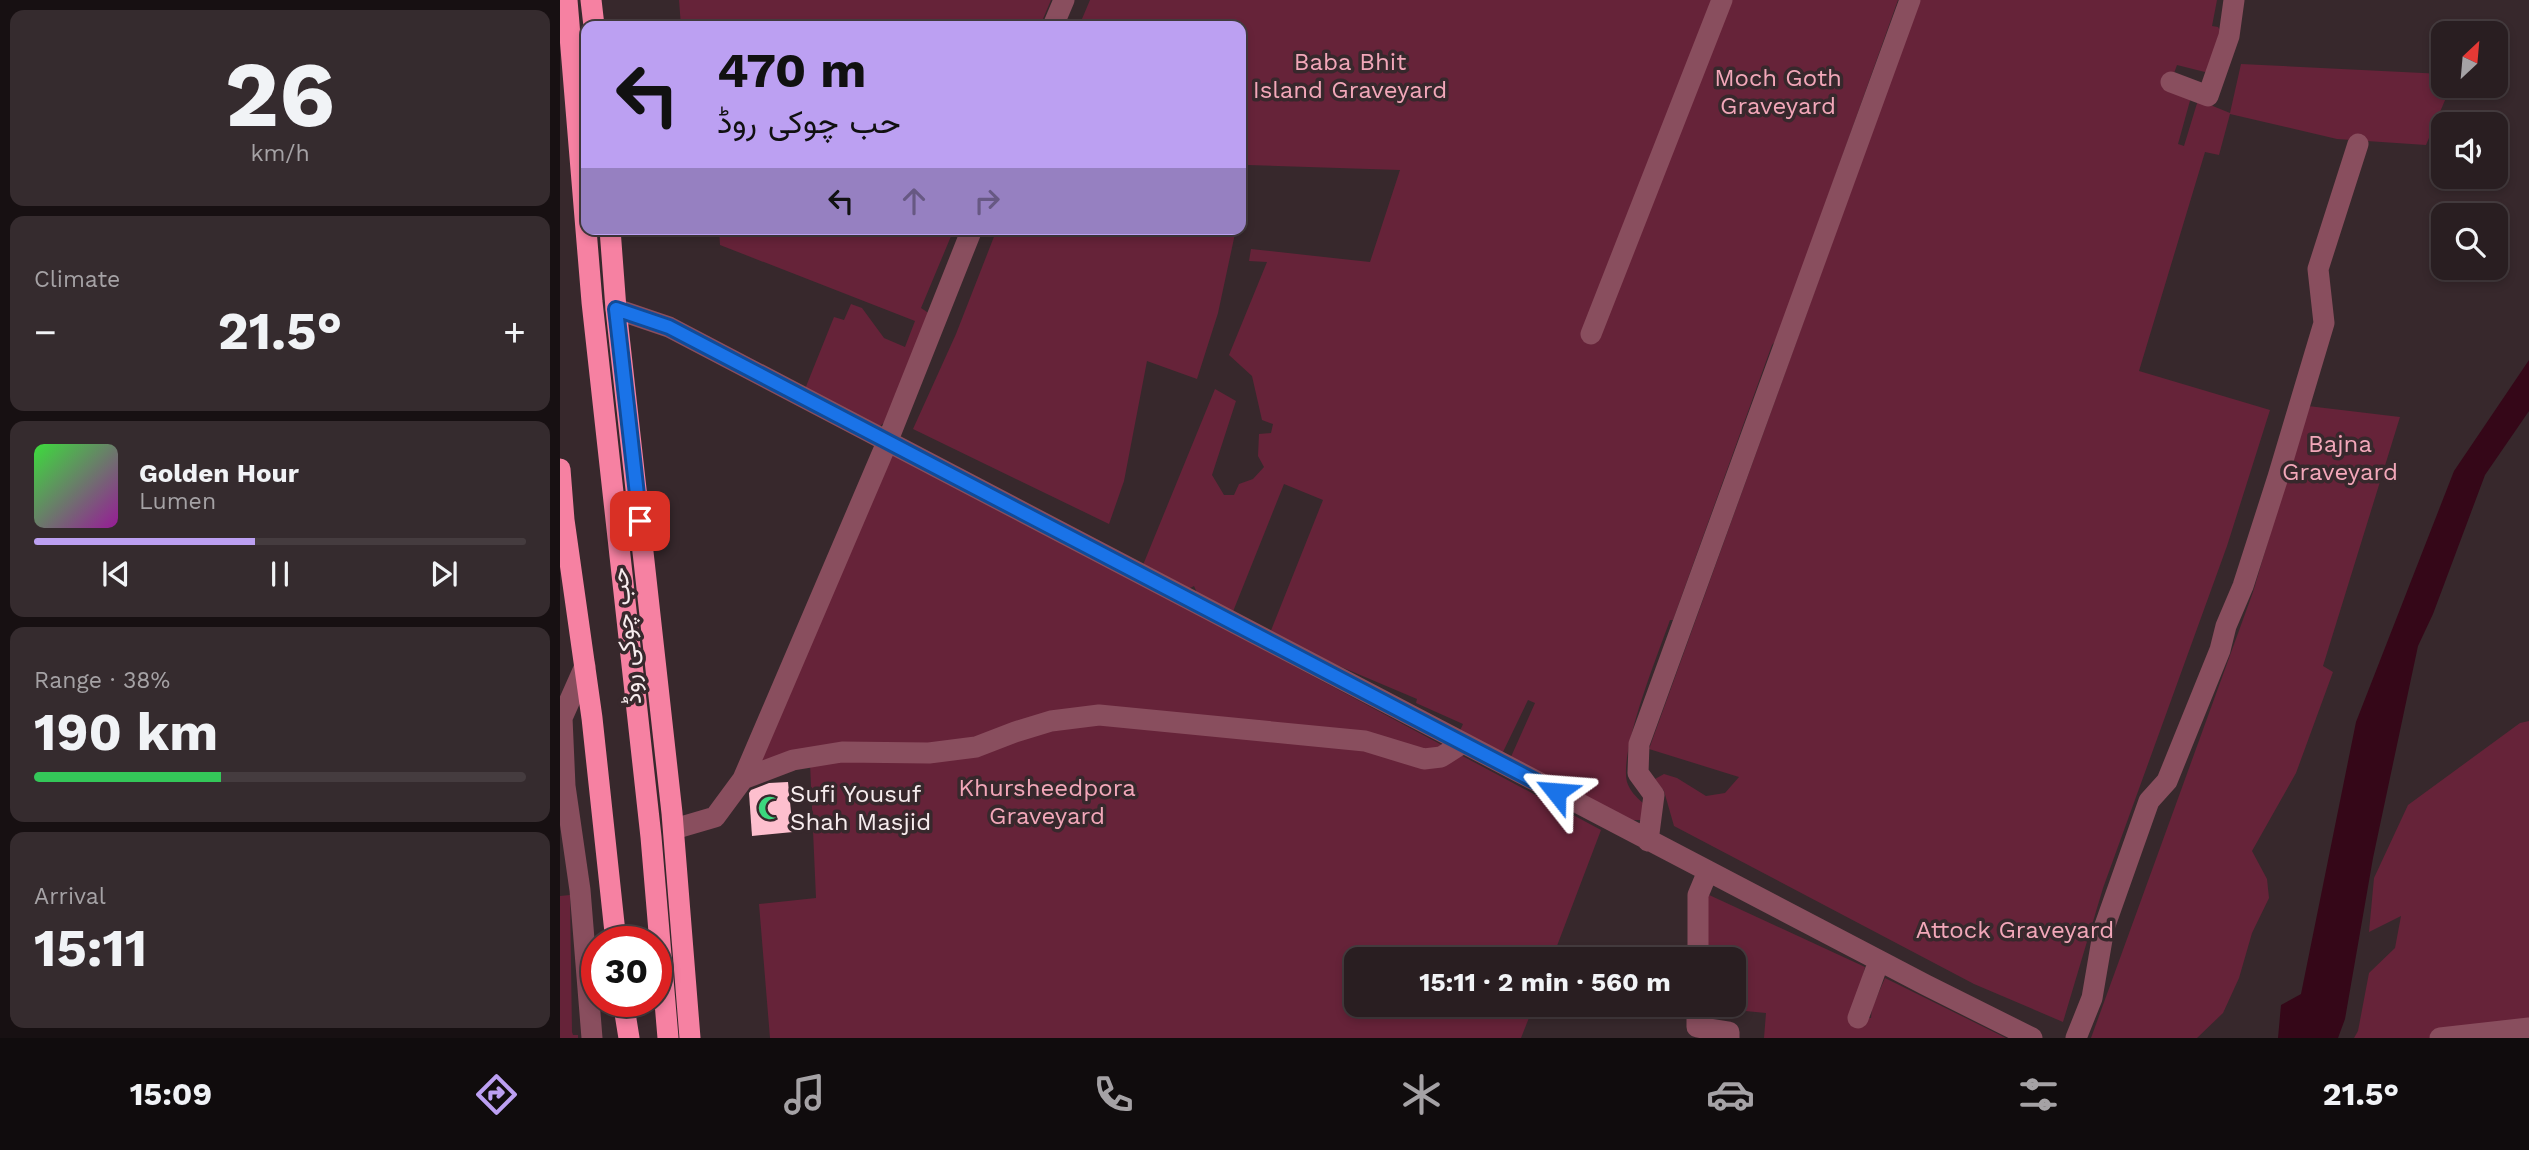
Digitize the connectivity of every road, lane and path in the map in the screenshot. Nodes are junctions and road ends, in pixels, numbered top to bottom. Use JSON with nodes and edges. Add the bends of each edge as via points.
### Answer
{"nodes":[{"id":1,"x":567,"y":0,"type":"edge"},
{"id":2,"x":591,"y":0,"type":"edge"},
{"id":3,"x":1064,"y":0,"type":"edge"},
{"id":4,"x":1722,"y":0,"type":"edge"},
{"id":5,"x":1910,"y":0,"type":"edge"},
{"id":6,"x":2234,"y":0,"type":"edge"},
{"id":7,"x":593,"y":21,"type":"edge"},
{"id":8,"x":1056,"y":21,"type":"edge"},
{"id":9,"x":2171,"y":82,"type":"dead end"},
{"id":10,"x":2358,"y":144,"type":"dead end"},
{"id":11,"x":581,"y":169,"type":"edge"},
{"id":12,"x":586,"y":235,"type":"edge"},
{"id":13,"x":610,"y":235,"type":"edge"},
{"id":14,"x":970,"y":235,"type":"edge"},
{"id":15,"x":616,"y":309,"type":"junction"},
{"id":16,"x":1591,"y":334,"type":"dead end"},
{"id":17,"x":888,"y":440,"type":"junction"},
{"id":18,"x":560,"y":469,"type":"edge"},
{"id":19,"x":585,"y":666,"type":"junction"},
{"id":20,"x":1463,"y":743,"type":"junction"},
{"id":21,"x":743,"y":779,"type":"junction"},
{"id":22,"x":562,"y":785,"type":"edge"},
{"id":23,"x":674,"y":829,"type":"junction"},
{"id":24,"x":1648,"y":841,"type":"junction"},
{"id":25,"x":1708,"y":872,"type":"junction"},
{"id":26,"x":615,"y":926,"type":"edge"},
{"id":27,"x":1698,"y":947,"type":"edge"},
{"id":28,"x":1879,"y":961,"type":"junction"},
{"id":29,"x":1698,"y":1017,"type":"edge"},
{"id":30,"x":1858,"y":1018,"type":"dead end"},
{"id":31,"x":2529,"y":1028,"type":"edge"},
{"id":32,"x":592,"y":1038,"type":"edge"},
{"id":33,"x":668,"y":1038,"type":"edge"},
{"id":34,"x":690,"y":1038,"type":"edge"},
{"id":35,"x":1729,"y":1038,"type":"edge"},
{"id":36,"x":2032,"y":1038,"type":"edge"},
{"id":37,"x":2076,"y":1038,"type":"edge"},
{"id":38,"x":2440,"y":1038,"type":"edge"}],
"edges":[{"from":1,"to":11,"type":"highway"},
{"from":2,"to":7,"type":"highway"},
{"from":3,"to":8,"type":"street"},
{"from":4,"to":16,"type":"street"},
{"from":5,"to":24,"type":"street","via":[[1639,744],[1638,773],[1654,795]]},
{"from":6,"to":9,"type":"street","via":[[2229,36],[2208,96]]},
{"from":10,"to":37,"type":"street","via":[[2318,269],[2324,323],[2243,586],[2167,781],[2149,801],[2104,928],[2092,998]]},
{"from":12,"to":33,"type":"highway"},
{"from":13,"to":15,"type":"highway","name":"حب چوکی روڈ"},
{"from":14,"to":17,"type":"street"},
{"from":15,"to":17,"type":"street","via":[[669,327]]},
{"from":15,"to":23,"type":"highway","name":"حب چوکی روڈ"},
{"from":17,"to":20,"type":"street"},
{"from":17,"to":21,"type":"street"},
{"from":18,"to":19,"type":"highway"},
{"from":19,"to":22,"type":"street","via":[[562,718]]},
{"from":19,"to":26,"type":"highway"},
{"from":20,"to":21,"type":"street","via":[[1441,757],[1424,759],[1365,741],[1099,715],[1051,721],[976,747],[929,753],[842,752],[793,760]]},
{"from":20,"to":24,"type":"street"},
{"from":21,"to":23,"type":"street","via":[[715,817]]},
{"from":22,"to":32,"type":"street","via":[[580,890]]},
{"from":23,"to":34,"type":"highway","name":"حب چوکی روڈ"},
{"from":24,"to":25,"type":"street"},
{"from":25,"to":27,"type":"street","via":[[1698,895]]},
{"from":25,"to":28,"type":"street"},
{"from":28,"to":30,"type":"street"},
{"from":28,"to":36,"type":"street"},
{"from":29,"to":35,"type":"street","via":[[1698,1027],[1729,1032]]},
{"from":31,"to":38,"type":"street"}]}
